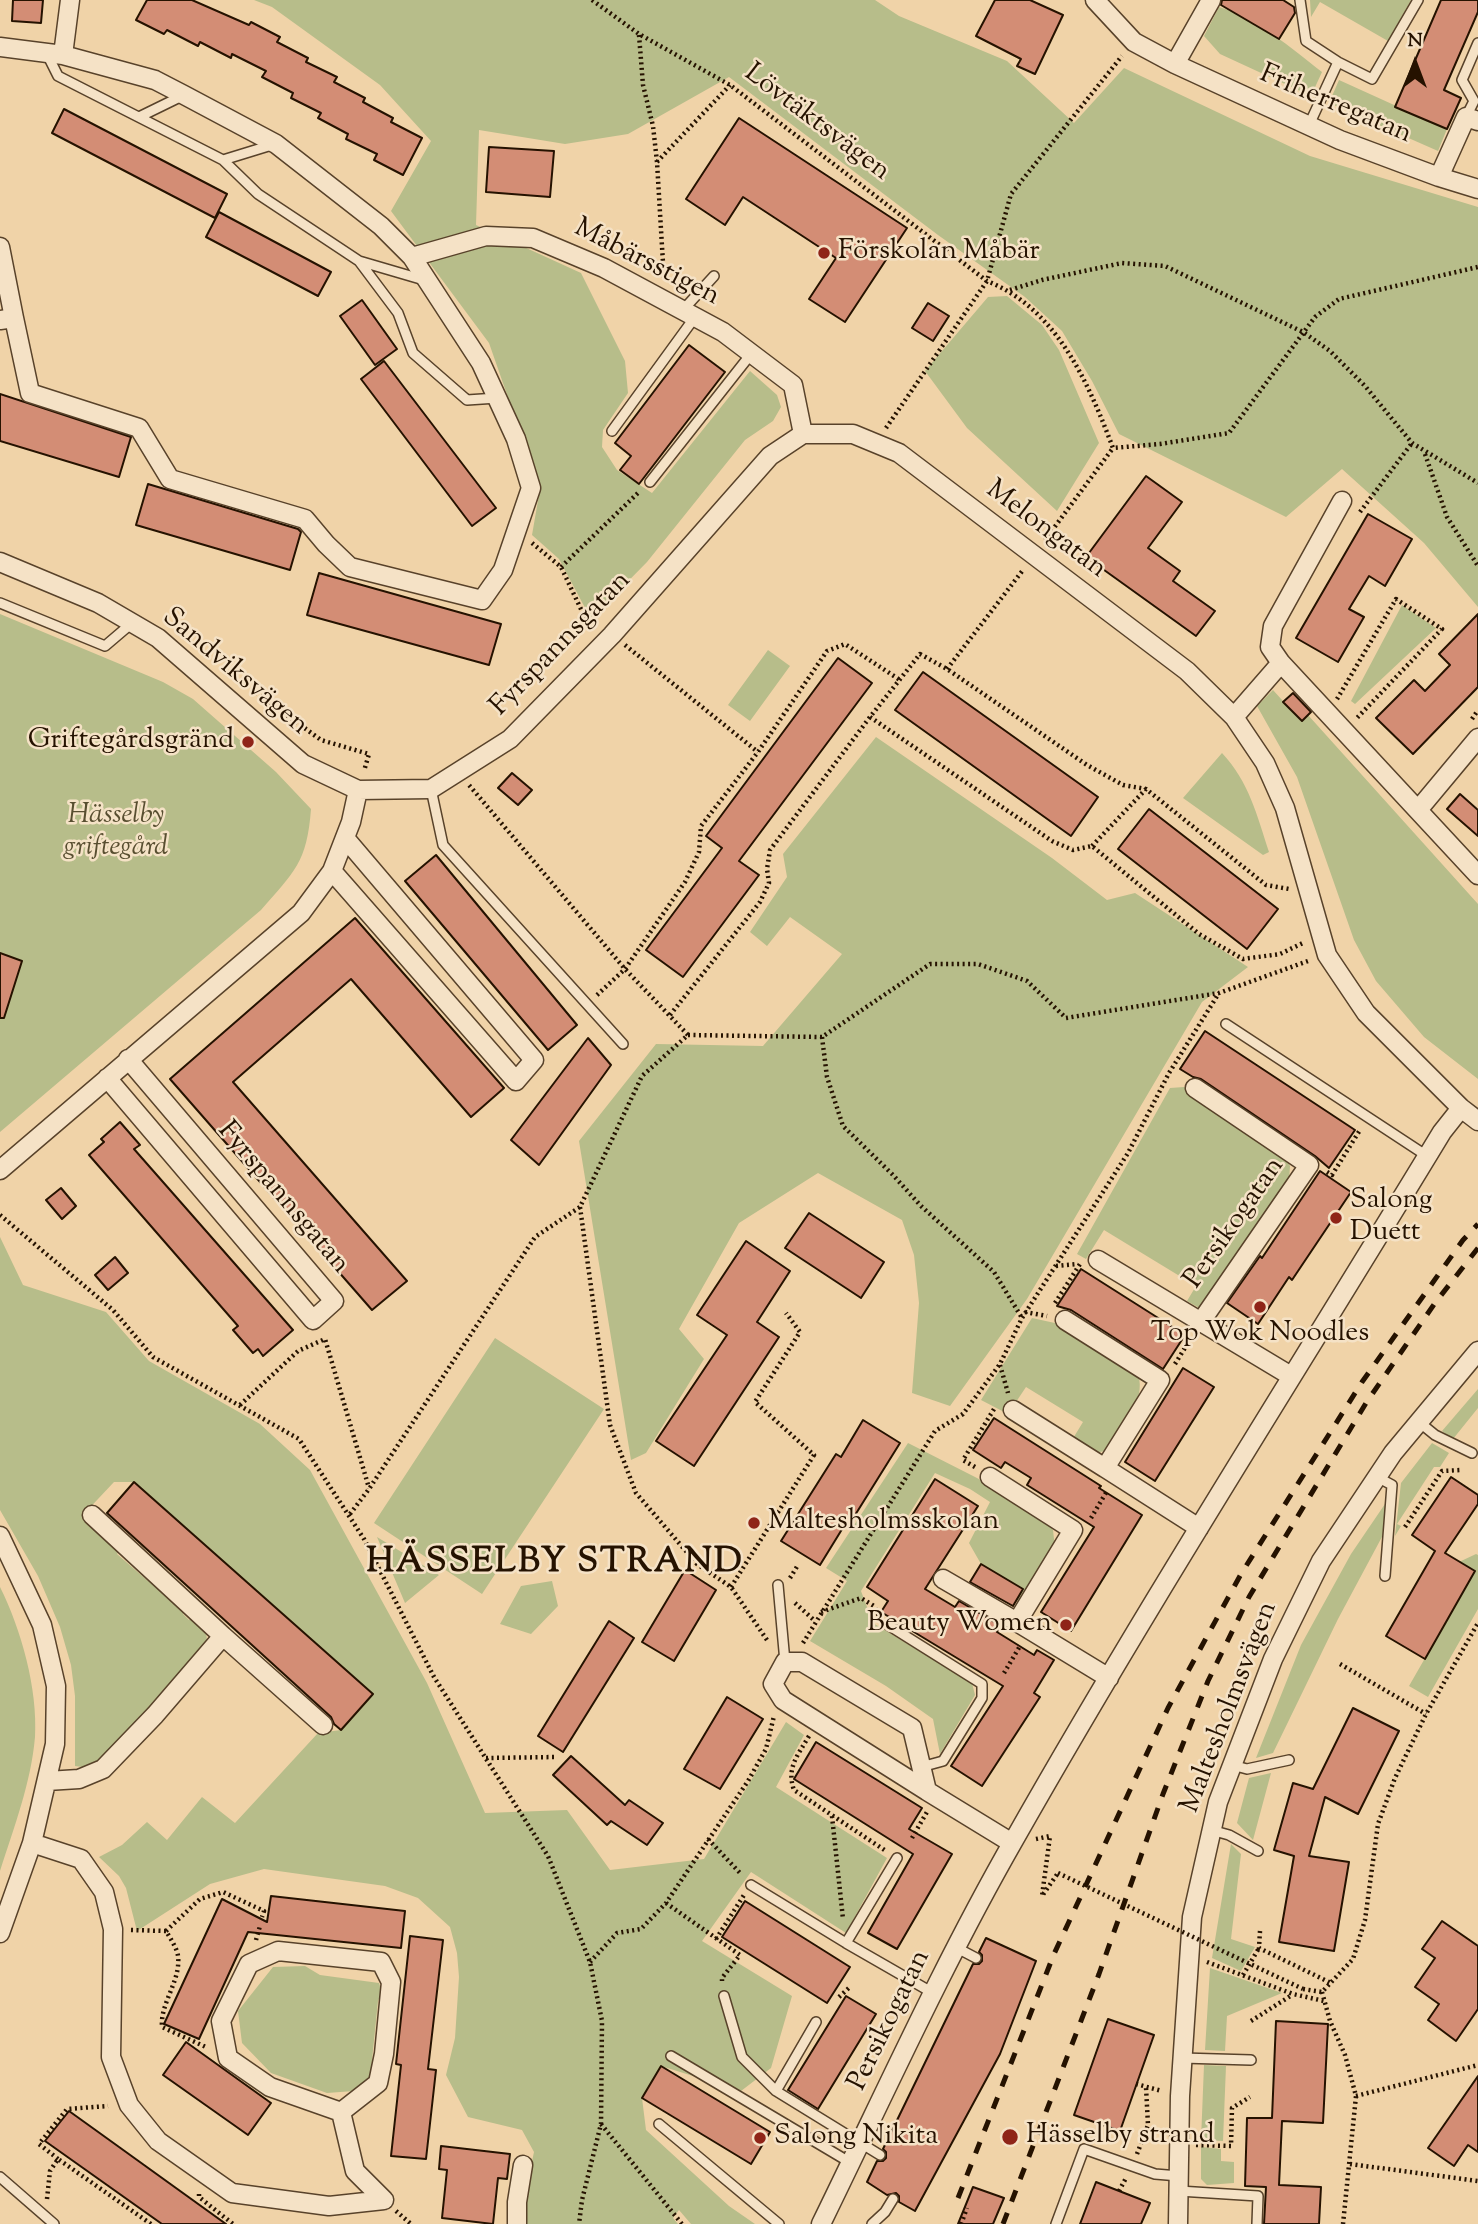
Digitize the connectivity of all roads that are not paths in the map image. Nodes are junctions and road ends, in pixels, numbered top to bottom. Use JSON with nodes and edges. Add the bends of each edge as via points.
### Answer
{"nodes":[{"id":1,"x":70,"y":0,"type":"edge"},
{"id":2,"x":1095,"y":0,"type":"edge"},
{"id":3,"x":1211,"y":0,"type":"edge"},
{"id":4,"x":1300,"y":0,"type":"edge"},
{"id":5,"x":1418,"y":0,"type":"edge"},
{"id":6,"x":1478,"y":43,"type":"edge"},
{"id":7,"x":0,"y":47,"type":"edge"},
{"id":8,"x":55,"y":54,"type":"junction"},
{"id":9,"x":1338,"y":62,"type":"junction"},
{"id":10,"x":1175,"y":64,"type":"junction"},
{"id":11,"x":184,"y":95,"type":"junction"},
{"id":12,"x":139,"y":117,"type":"junction"},
{"id":13,"x":1472,"y":119,"type":"edge"},
{"id":14,"x":1309,"y":125,"type":"junction"},
{"id":15,"x":276,"y":144,"type":"junction"},
{"id":16,"x":223,"y":160,"type":"junction"},
{"id":17,"x":1439,"y":177,"type":"junction"},
{"id":18,"x":1478,"y":189,"type":"edge"},
{"id":19,"x":0,"y":247,"type":"edge"},
{"id":20,"x":412,"y":257,"type":"junction"},
{"id":21,"x":359,"y":261,"type":"junction"},
{"id":22,"x":714,"y":276,"type":"dead end"},
{"id":23,"x":428,"y":281,"type":"junction"},
{"id":24,"x":689,"y":314,"type":"junction"},
{"id":25,"x":7,"y":319,"type":"edge"},
{"id":26,"x":751,"y":354,"type":"junction"},
{"id":27,"x":497,"y":398,"type":"junction"},
{"id":28,"x":612,"y":431,"type":"dead end"},
{"id":29,"x":803,"y":434,"type":"junction"},
{"id":30,"x":650,"y":482,"type":"road end"},
{"id":31,"x":1342,"y":501,"type":"dead end"},
{"id":32,"x":0,"y":562,"type":"edge"},
{"id":33,"x":0,"y":603,"type":"edge"},
{"id":34,"x":132,"y":623,"type":"junction"},
{"id":35,"x":1281,"y":663,"type":"junction"},
{"id":36,"x":1234,"y":717,"type":"junction"},
{"id":37,"x":1473,"y":731,"type":"edge"},
{"id":38,"x":430,"y":789,"type":"junction"},
{"id":39,"x":358,"y":790,"type":"junction"},
{"id":40,"x":1418,"y":810,"type":"junction"},
{"id":41,"x":345,"y":838,"type":"junction"},
{"id":42,"x":332,"y":871,"type":"junction"},
{"id":43,"x":1478,"y":875,"type":"edge"},
{"id":44,"x":1226,"y":1024,"type":"dead end"},
{"id":45,"x":623,"y":1044,"type":"dead end"},
{"id":46,"x":128,"y":1059,"type":"junction"},
{"id":47,"x":107,"y":1078,"type":"junction"},
{"id":48,"x":1195,"y":1088,"type":"dead end"},
{"id":49,"x":1461,"y":1108,"type":"junction"},
{"id":50,"x":1478,"y":1121,"type":"edge"},
{"id":51,"x":1427,"y":1156,"type":"junction"},
{"id":52,"x":0,"y":1170,"type":"edge"},
{"id":53,"x":1098,"y":1260,"type":"road end"},
{"id":54,"x":1058,"y":1315,"type":"road end"},
{"id":55,"x":1200,"y":1323,"type":"junction"},
{"id":56,"x":1475,"y":1359,"type":"edge"},
{"id":57,"x":1291,"y":1377,"type":"junction"},
{"id":58,"x":1013,"y":1410,"type":"road end"},
{"id":59,"x":1419,"y":1422,"type":"junction"},
{"id":60,"x":1472,"y":1454,"type":"dead end"},
{"id":61,"x":1110,"y":1471,"type":"junction"},
{"id":62,"x":990,"y":1477,"type":"road end"},
{"id":63,"x":1377,"y":1477,"type":"junction"},
{"id":64,"x":92,"y":1515,"type":"dead end"},
{"id":65,"x":1199,"y":1528,"type":"junction"},
{"id":66,"x":0,"y":1535,"type":"edge"},
{"id":67,"x":1385,"y":1576,"type":"dead end"},
{"id":68,"x":943,"y":1579,"type":"dead end"},
{"id":69,"x":778,"y":1585,"type":"dead end"},
{"id":70,"x":888,"y":1625,"type":"dead end"},
{"id":71,"x":1023,"y":1626,"type":"junction"},
{"id":72,"x":223,"y":1636,"type":"junction"},
{"id":73,"x":797,"y":1656,"type":"junction"},
{"id":74,"x":1109,"y":1678,"type":"junction"},
{"id":75,"x":323,"y":1725,"type":"dead end"},
{"id":76,"x":1289,"y":1760,"type":"dead end"},
{"id":77,"x":1232,"y":1765,"type":"junction"},
{"id":78,"x":920,"y":1767,"type":"junction"},
{"id":79,"x":47,"y":1781,"type":"junction"},
{"id":80,"x":932,"y":1793,"type":"junction"},
{"id":81,"x":1211,"y":1830,"type":"junction"},
{"id":82,"x":32,"y":1843,"type":"junction"},
{"id":83,"x":1012,"y":1843,"type":"junction"},
{"id":84,"x":1258,"y":1851,"type":"dead end"},
{"id":85,"x":897,"y":1858,"type":"road end"},
{"id":86,"x":751,"y":1885,"type":"road end"},
{"id":87,"x":0,"y":1933,"type":"edge"},
{"id":88,"x":846,"y":1943,"type":"junction"},
{"id":89,"x":957,"y":1948,"type":"junction"},
{"id":90,"x":976,"y":1958,"type":"dead end"},
{"id":91,"x":933,"y":1993,"type":"junction"},
{"id":92,"x":724,"y":1996,"type":"road end"},
{"id":93,"x":816,"y":2022,"type":"dead end"},
{"id":94,"x":671,"y":2056,"type":"dead end"},
{"id":95,"x":1182,"y":2058,"type":"junction"},
{"id":96,"x":1251,"y":2060,"type":"dead end"},
{"id":97,"x":776,"y":2091,"type":"junction"},
{"id":98,"x":341,"y":2112,"type":"junction"},
{"id":99,"x":659,"y":2124,"type":"dead end"},
{"id":100,"x":860,"y":2143,"type":"junction"},
{"id":101,"x":880,"y":2155,"type":"dead end"},
{"id":102,"x":851,"y":2163,"type":"junction"},
{"id":103,"x":523,"y":2165,"type":"dead end"},
{"id":104,"x":0,"y":2177,"type":"edge"},
{"id":105,"x":1179,"y":2184,"type":"junction"},
{"id":106,"x":893,"y":2199,"type":"dead end"},
{"id":107,"x":54,"y":2224,"type":"edge"},
{"id":108,"x":517,"y":2224,"type":"edge"},
{"id":109,"x":779,"y":2224,"type":"edge"},
{"id":110,"x":821,"y":2224,"type":"edge"},
{"id":111,"x":872,"y":2224,"type":"edge"},
{"id":112,"x":1056,"y":2224,"type":"edge"},
{"id":113,"x":1178,"y":2224,"type":"edge"},
{"id":114,"x":1256,"y":2224,"type":"edge"}],
"edges":[{"from":1,"to":8,"type":"street"},
{"from":2,"to":10,"type":"street","name":"Friherregatan","via":[[1134,42]]},
{"from":3,"to":10,"type":"street"},
{"from":4,"to":9,"type":"lane","via":[[1306,41]]},
{"from":5,"to":9,"type":"lane","via":[[1372,79]]},
{"from":6,"to":13,"type":"lane","via":[[1462,80],[1474,101]]},
{"from":7,"to":8,"type":"street"},
{"from":8,"to":11,"type":"street","via":[[155,80]]},
{"from":8,"to":12,"type":"lane","via":[[58,76]]},
{"from":9,"to":14,"type":"lane"},
{"from":10,"to":14,"type":"street","name":"Friherregatan"},
{"from":11,"to":12,"type":"lane"},
{"from":11,"to":15,"type":"street"},
{"from":12,"to":16,"type":"lane"},
{"from":13,"to":17,"type":"street"},
{"from":14,"to":17,"type":"street","name":"Friherregatan"},
{"from":15,"to":16,"type":"lane"},
{"from":15,"to":20,"type":"street","via":[[381,226]]},
{"from":16,"to":21,"type":"lane","via":[[258,194]]},
{"from":17,"to":18,"type":"street","name":"Friherregatan"},
{"from":19,"to":25,"type":"street"},
{"from":20,"to":23,"type":"street"},
{"from":20,"to":24,"type":"street","name":"Måbärsstigen","via":[[486,236],[533,238],[604,268]]},
{"from":21,"to":23,"type":"lane"},
{"from":21,"to":27,"type":"lane","via":[[398,313],[414,353],[467,400]]},
{"from":22,"to":24,"type":"lane"},
{"from":23,"to":27,"type":"street","via":[[481,363]]},
{"from":24,"to":26,"type":"street","name":"Måbärsstigen"},
{"from":24,"to":28,"type":"lane"},
{"from":25,"to":27,"type":"street","via":[[30,393],[139,428],[170,480],[305,519],[350,567],[482,600],[503,570],[531,488]]},
{"from":26,"to":29,"type":"street","name":"Måbärsstigen","via":[[793,385]]},
{"from":26,"to":30,"type":"lane"},
{"from":29,"to":36,"type":"street","name":"Melongatan","via":[[853,434],[900,453],[1187,671]]},
{"from":29,"to":38,"type":"street","name":"Fyrspannsgatan","via":[[770,456],[612,635],[509,739]]},
{"from":31,"to":35,"type":"street","via":[[1273,625],[1270,647]]},
{"from":32,"to":34,"type":"street","name":"Sandviksvägen","via":[[99,603]]},
{"from":33,"to":34,"type":"lane","via":[[105,646]]},
{"from":34,"to":39,"type":"street","name":"Sandviksvägen","via":[[158,638],[303,764]]},
{"from":35,"to":36,"type":"street"},
{"from":35,"to":40,"type":"street"},
{"from":36,"to":49,"type":"street","name":"Melongatan","via":[[1265,763],[1285,808],[1327,955],[1366,1013]]},
{"from":37,"to":40,"type":"street"},
{"from":38,"to":39,"type":"street","name":"Fyrspannsgatan"},
{"from":38,"to":45,"type":"lane","via":[[443,845]]},
{"from":39,"to":41,"type":"street"},
{"from":40,"to":43,"type":"street"},
{"from":41,"to":42,"type":"street"},
{"from":41,"to":42,"type":"street","via":[[534,1060],[516,1081]]},
{"from":42,"to":46,"type":"street","via":[[301,913]]},
{"from":44,"to":51,"type":"lane"},
{"from":46,"to":47,"type":"street"},
{"from":46,"to":47,"type":"street","name":"Fyrspannsgatan","via":[[334,1301],[313,1320]]},
{"from":47,"to":52,"type":"street"},
{"from":48,"to":55,"type":"street","name":"Persikogatan","via":[[1309,1165]]},
{"from":49,"to":50,"type":"street","name":"Melongatan"},
{"from":49,"to":51,"type":"street","name":"Persikogatan"},
{"from":51,"to":57,"type":"street","name":"Persikogatan"},
{"from":53,"to":55,"type":"street","name":"Persikogatan"},
{"from":54,"to":61,"type":"street","via":[[1160,1380]]},
{"from":55,"to":57,"type":"street","name":"Persikogatan"},
{"from":56,"to":59,"type":"street","name":"Maltesholmsvägen"},
{"from":57,"to":65,"type":"street","name":"Persikogatan"},
{"from":58,"to":61,"type":"street"},
{"from":59,"to":60,"type":"lane"},
{"from":59,"to":63,"type":"street","name":"Maltesholmsvägen"},
{"from":61,"to":65,"type":"street"},
{"from":62,"to":71,"type":"street","via":[[1073,1530]]},
{"from":63,"to":67,"type":"lane","via":[[1392,1485]]},
{"from":63,"to":77,"type":"street","name":"Maltesholmsvägen","via":[[1321,1561],[1273,1659]]},
{"from":64,"to":72,"type":"street"},
{"from":65,"to":74,"type":"street","name":"Persikogatan"},
{"from":66,"to":79,"type":"street","via":[[41,1625],[56,1686],[55,1744]]},
{"from":68,"to":71,"type":"street"},
{"from":69,"to":73,"type":"lane","via":[[783,1642]]},
{"from":70,"to":78,"type":"lane","via":[[982,1684],[982,1698],[943,1761]]},
{"from":71,"to":74,"type":"street"},
{"from":72,"to":75,"type":"street"},
{"from":72,"to":79,"type":"street","via":[[103,1769],[79,1779]]},
{"from":73,"to":78,"type":"street","via":[[912,1728]]},
{"from":73,"to":80,"type":"street","via":[[773,1684],[783,1700]]},
{"from":74,"to":83,"type":"street","name":"Persikogatan"},
{"from":76,"to":77,"type":"lane","via":[[1247,1769]]},
{"from":77,"to":81,"type":"street","name":"Maltesholmsvägen"},
{"from":78,"to":80,"type":"street"},
{"from":79,"to":82,"type":"street"},
{"from":80,"to":83,"type":"street"},
{"from":81,"to":84,"type":"lane"},
{"from":81,"to":95,"type":"street","name":"Maltesholmsvägen","via":[[1192,1917]]},
{"from":82,"to":87,"type":"street"},
{"from":82,"to":98,"type":"street","via":[[81,1859],[104,1892],[113,1930],[111,2057],[129,2105],[158,2141],[232,2193],[329,2206],[384,2200],[355,2171]]},
{"from":83,"to":89,"type":"street","name":"Persikogatan"},
{"from":85,"to":88,"type":"lane"},
{"from":86,"to":88,"type":"lane"},
{"from":88,"to":91,"type":"lane"},
{"from":89,"to":90,"type":"lane"},
{"from":89,"to":91,"type":"street","name":"Persikogatan"},
{"from":91,"to":100,"type":"street","name":"Persikogatan"},
{"from":92,"to":97,"type":"lane","via":[[742,2057]]},
{"from":93,"to":97,"type":"lane"},
{"from":94,"to":102,"type":"lane"},
{"from":95,"to":96,"type":"lane"},
{"from":95,"to":105,"type":"street","name":"Maltesholmsvägen"},
{"from":97,"to":100,"type":"lane"},
{"from":98,"to":98,"type":"street","via":[[270,2087],[228,2058],[221,2021],[249,1964],[278,1951],[381,1962],[391,1982],[378,2083]]},
{"from":99,"to":109,"type":"lane"},
{"from":100,"to":101,"type":"lane"},
{"from":100,"to":102,"type":"street","name":"Persikogatan"},
{"from":102,"to":110,"type":"street","name":"Persikogatan"},
{"from":103,"to":108,"type":"street"},
{"from":104,"to":107,"type":"lane"},
{"from":105,"to":112,"type":"lane","via":[[1084,2150]]},
{"from":105,"to":113,"type":"street","name":"Maltesholmsvägen"},
{"from":105,"to":114,"type":"lane","via":[[1258,2196]]},
{"from":106,"to":111,"type":"lane"}]}
